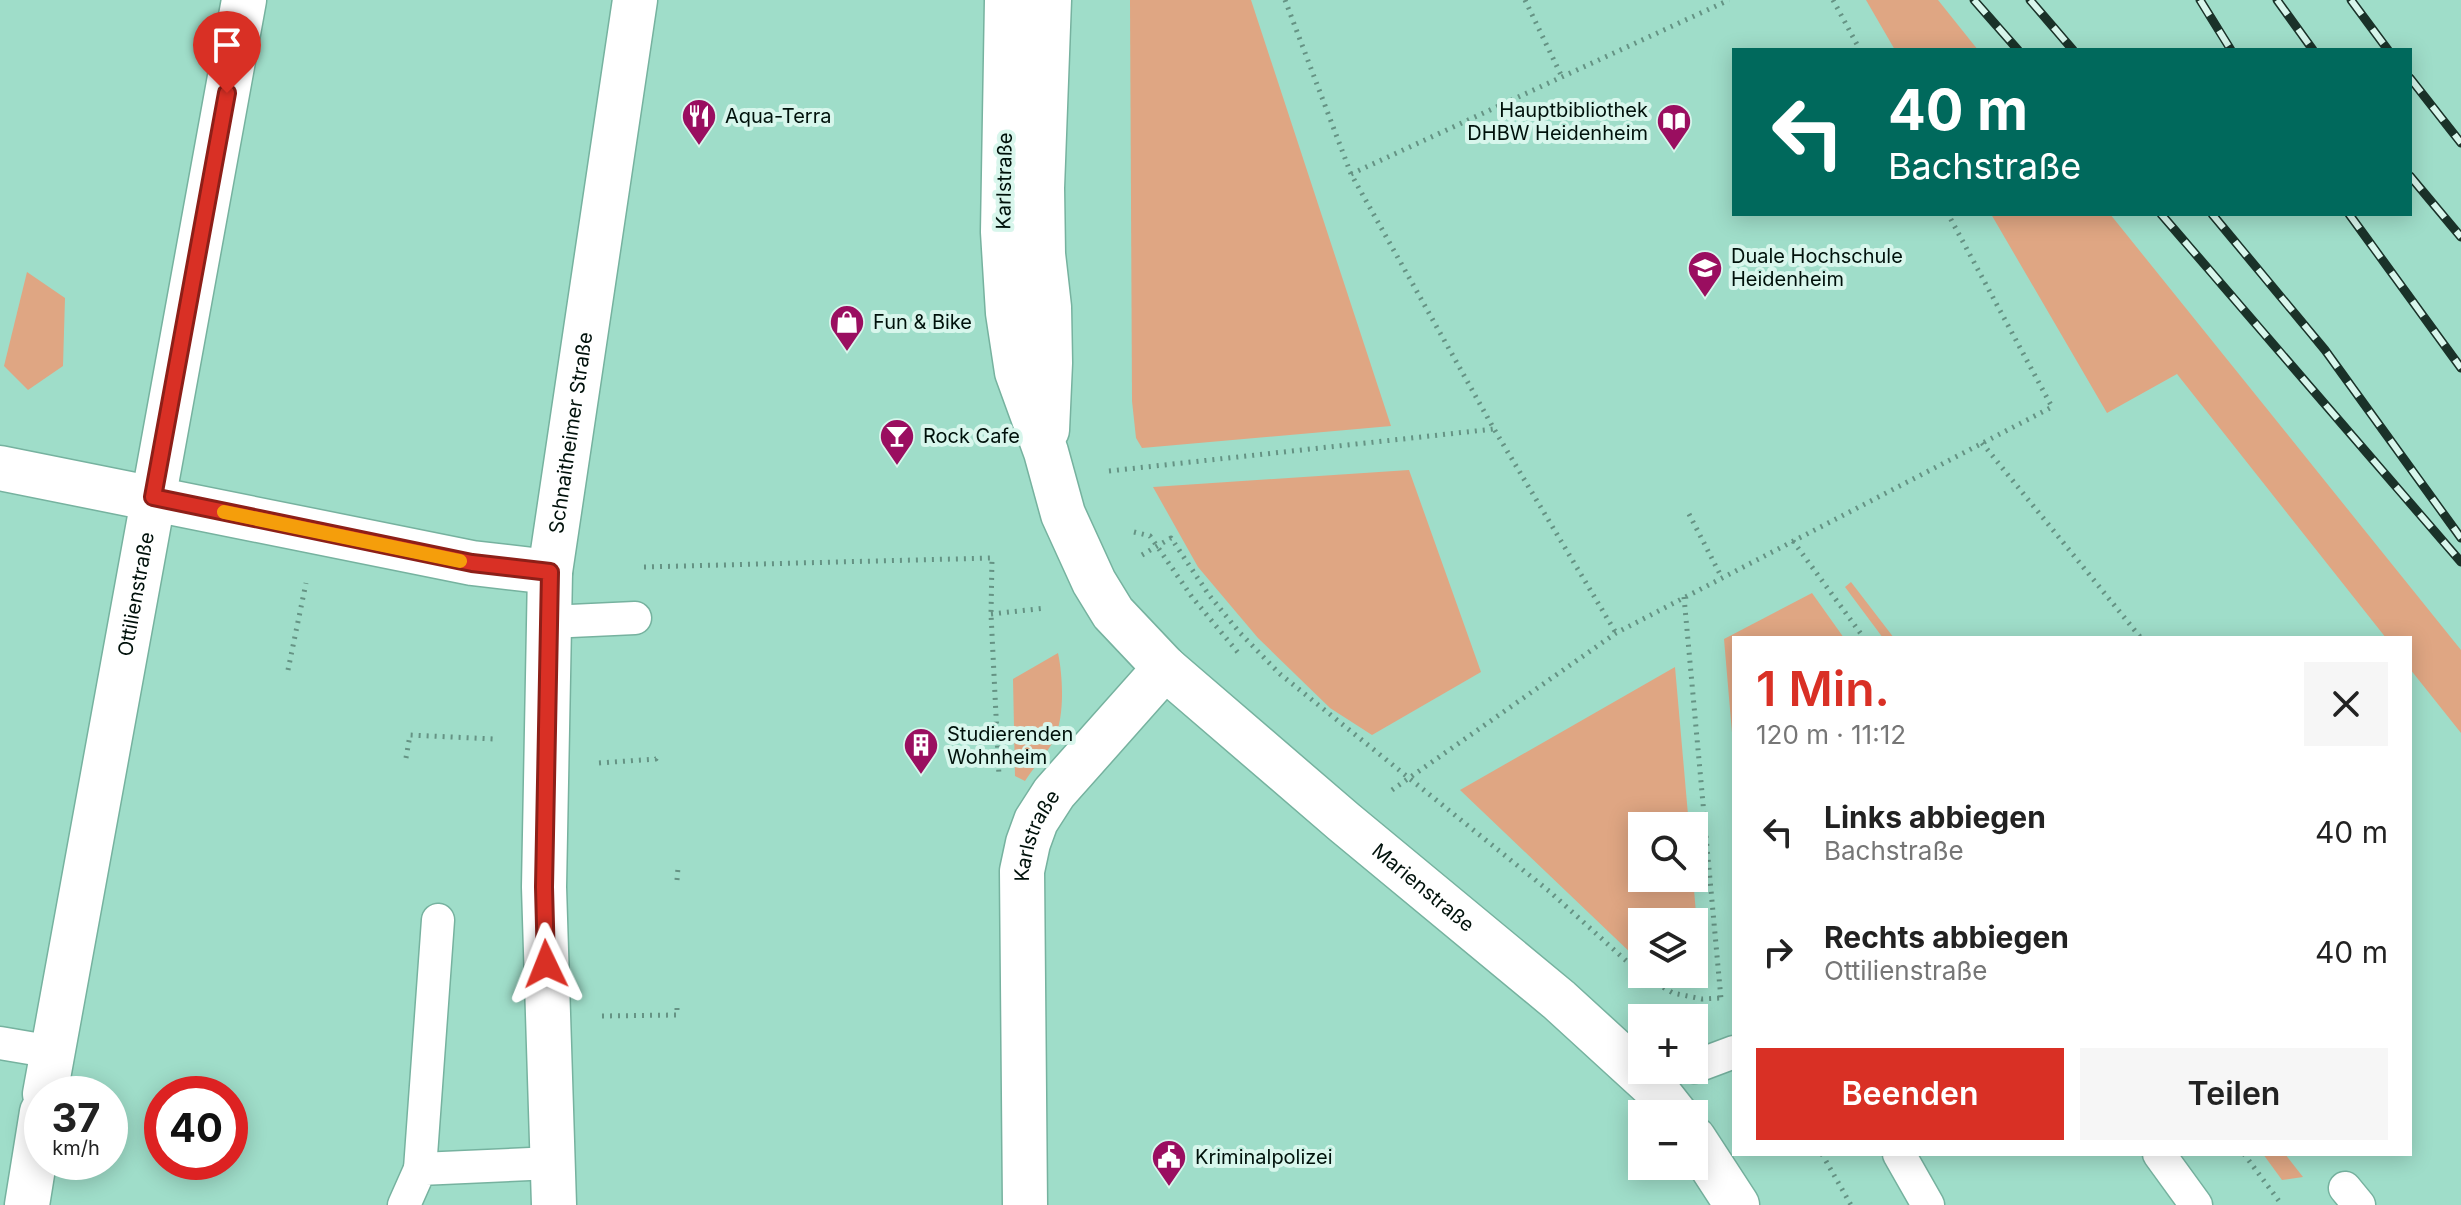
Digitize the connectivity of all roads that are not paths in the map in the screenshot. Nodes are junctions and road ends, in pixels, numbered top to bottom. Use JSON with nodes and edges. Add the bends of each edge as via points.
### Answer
{"nodes":[{"id":1,"x":244,"y":0,"type":"edge"},
{"id":2,"x":635,"y":0,"type":"edge"},
{"id":3,"x":1007,"y":0,"type":"edge"},
{"id":4,"x":1049,"y":0,"type":"edge"},
{"id":5,"x":0,"y":468,"type":"edge"},
{"id":6,"x":1054,"y":481,"type":"junction"},
{"id":7,"x":153,"y":497,"type":"junction"},
{"id":8,"x":550,"y":572,"type":"junction"},
{"id":9,"x":635,"y":618,"type":"dead end"},
{"id":10,"x":549,"y":622,"type":"junction"},
{"id":11,"x":1165,"y":668,"type":"junction"},
{"id":12,"x":438,"y":920,"type":"dead end"},
{"id":13,"x":0,"y":1043,"type":"edge"},
{"id":14,"x":49,"y":1073,"type":"edge"},
{"id":15,"x":1672,"y":1090,"type":"edge"},
{"id":16,"x":1900,"y":1156,"type":"edge"},
{"id":17,"x":2160,"y":1156,"type":"edge"},
{"id":18,"x":1708,"y":1160,"type":"edge"},
{"id":19,"x":420,"y":1169,"type":"junction"},
{"id":20,"x":31,"y":1180,"type":"edge"},
{"id":21,"x":553,"y":1184,"type":"edge"},
{"id":22,"x":27,"y":1205,"type":"edge"},
{"id":23,"x":404,"y":1205,"type":"edge"},
{"id":24,"x":1025,"y":1205,"type":"edge"},
{"id":25,"x":1737,"y":1205,"type":"edge"},
{"id":26,"x":1928,"y":1205,"type":"edge"},
{"id":27,"x":2196,"y":1205,"type":"edge"}],
"edges":[{"from":1,"to":7,"type":"street","name":"Ottilienstraße"},
{"from":2,"to":8,"type":"street","name":"Schnaitheimer Straße"},
{"from":3,"to":6,"type":"street","name":"Karlstraße","via":[[1003,232],[1008,313],[1017,372]]},
{"from":4,"to":6,"type":"street","name":"Karlstraße","via":[[1042,188]]},
{"from":5,"to":7,"type":"street"},
{"from":6,"to":11,"type":"street","name":"Karlstraße","via":[[1094,582],[1113,613]]},
{"from":7,"to":8,"type":"street","via":[[472,563]]},
{"from":7,"to":14,"type":"street","name":"Ottilienstraße"},
{"from":8,"to":10,"type":"street","name":"Schnaitheimer Straße"},
{"from":9,"to":10,"type":"lane"},
{"from":10,"to":21,"type":"street","name":"Schnaitheimer Straße","via":[[544,887]]},
{"from":11,"to":15,"type":"street","name":"Marienstraße"},
{"from":11,"to":24,"type":"street","name":"Karlstraße","via":[[1054,793],[1028,843],[1022,871]]},
{"from":12,"to":19,"type":"lane"},
{"from":13,"to":14,"type":"lane"},
{"from":16,"to":26,"type":"lane"},
{"from":17,"to":27,"type":"lane"},
{"from":18,"to":25,"type":"street"},
{"from":19,"to":21,"type":"lane"},
{"from":19,"to":23,"type":"lane"},
{"from":20,"to":22,"type":"street"}]}
